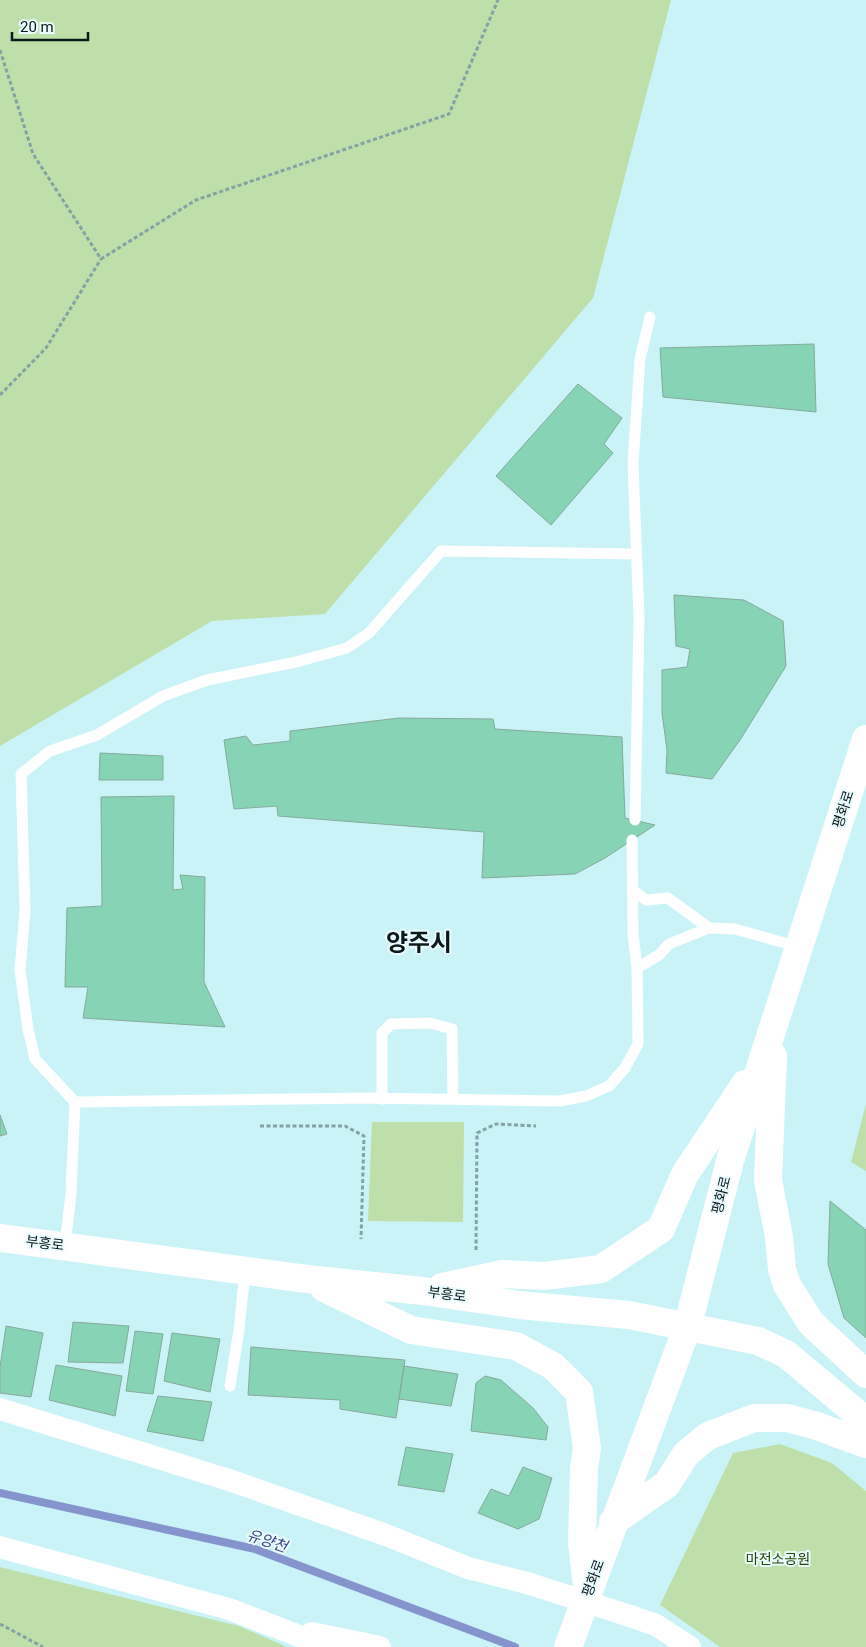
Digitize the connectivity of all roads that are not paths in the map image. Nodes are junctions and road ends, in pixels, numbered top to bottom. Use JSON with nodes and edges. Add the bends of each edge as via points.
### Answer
{"nodes":[{"id":1,"x":650,"y":317,"type":"dead end"},
{"id":2,"x":636,"y":554,"type":"junction"},
{"id":3,"x":866,"y":739,"type":"edge"},
{"id":4,"x":635,"y":820,"type":"dead end"},
{"id":5,"x":632,"y":840,"type":"dead end"},
{"id":6,"x":633,"y":890,"type":"junction"},
{"id":7,"x":709,"y":928,"type":"junction"},
{"id":8,"x":799,"y":947,"type":"junction"},
{"id":9,"x":637,"y":968,"type":"junction"},
{"id":10,"x":774,"y":1021,"type":"junction"},
{"id":11,"x":762,"y":1057,"type":"junction"},
{"id":12,"x":453,"y":1099,"type":"junction"},
{"id":13,"x":382,"y":1100,"type":"junction"},
{"id":14,"x":75,"y":1102,"type":"junction"},
{"id":15,"x":0,"y":1238,"type":"edge"},
{"id":16,"x":65,"y":1245,"type":"junction"},
{"id":17,"x":245,"y":1269,"type":"junction"},
{"id":18,"x":307,"y":1280,"type":"junction"},
{"id":19,"x":423,"y":1291,"type":"junction"},
{"id":20,"x":686,"y":1328,"type":"junction"},
{"id":21,"x":866,"y":1374,"type":"edge"},
{"id":22,"x":230,"y":1386,"type":"dead end"},
{"id":23,"x":0,"y":1409,"type":"edge"},
{"id":24,"x":866,"y":1421,"type":"edge"},
{"id":25,"x":866,"y":1444,"type":"edge"},
{"id":26,"x":613,"y":1522,"type":"junction"},
{"id":27,"x":0,"y":1547,"type":"edge"},
{"id":28,"x":585,"y":1601,"type":"junction"},
{"id":29,"x":278,"y":1627,"type":"junction"},
{"id":30,"x":328,"y":1647,"type":"edge"},
{"id":31,"x":380,"y":1647,"type":"edge"},
{"id":32,"x":568,"y":1647,"type":"edge"},
{"id":33,"x":690,"y":1647,"type":"edge"}],
"edges":[{"from":1,"to":2,"type":"lane","via":[[640,359],[635,411]]},
{"from":2,"to":4,"type":"lane","via":[[639,618]]},
{"from":2,"to":14,"type":"lane","via":[[441,551],[369,633],[347,648],[207,680],[163,696],[98,735],[50,751],[21,774],[25,911],[20,970],[28,1029],[35,1060]]},
{"from":3,"to":8,"type":"main road","name":"평화로"},
{"from":5,"to":6,"type":"lane"},
{"from":6,"to":7,"type":"lane","via":[[646,900],[668,898]]},
{"from":6,"to":9,"type":"lane"},
{"from":7,"to":8,"type":"lane","via":[[735,929]]},
{"from":7,"to":9,"type":"lane","via":[[669,944],[659,955]]},
{"from":8,"to":10,"type":"main road","name":"평화로"},
{"from":9,"to":12,"type":"lane","via":[[638,1044],[625,1068],[609,1086],[586,1096],[560,1101]]},
{"from":10,"to":11,"type":"main road","name":"평화로"},
{"from":10,"to":21,"type":"main road","via":[[768,1180],[782,1269],[787,1284],[811,1323]]},
{"from":11,"to":19,"type":"main road","via":[[685,1174],[662,1229],[601,1269],[544,1276],[502,1274]]},
{"from":11,"to":20,"type":"main road","name":"평화로","via":[[730,1161]]},
{"from":12,"to":13,"type":"lane"},
{"from":12,"to":13,"type":"lane","via":[[452,1029],[430,1023],[391,1024],[382,1033]]},
{"from":13,"to":14,"type":"lane"},
{"from":14,"to":16,"type":"lane"},
{"from":15,"to":16,"type":"main road","name":"부흥로"},
{"from":16,"to":17,"type":"main road","name":"부흥로"},
{"from":17,"to":18,"type":"main road","name":"부흥로"},
{"from":17,"to":22,"type":"lane"},
{"from":18,"to":19,"type":"main road","name":"부흥로"},
{"from":18,"to":28,"type":"main road","via":[[411,1330],[516,1346],[553,1366],[579,1392],[587,1448],[582,1543]]},
{"from":19,"to":20,"type":"main road","name":"부흥로","via":[[519,1305],[629,1315]]},
{"from":20,"to":24,"type":"main road","name":"부흥로","via":[[758,1341],[786,1354]]},
{"from":20,"to":26,"type":"main road","name":"평화로"},
{"from":23,"to":28,"type":"street","via":[[238,1483],[386,1535],[468,1568],[527,1582]]},
{"from":25,"to":26,"type":"main road","via":[[787,1418],[754,1418],[708,1436],[686,1454],[667,1484]]},
{"from":26,"to":28,"type":"main road","name":"평화로"},
{"from":27,"to":29,"type":"street","via":[[229,1609]]},
{"from":28,"to":32,"type":"main road","name":"평화로"},
{"from":28,"to":33,"type":"street","via":[[656,1625]]},
{"from":29,"to":30,"type":"street"},
{"from":29,"to":31,"type":"street"}]}
